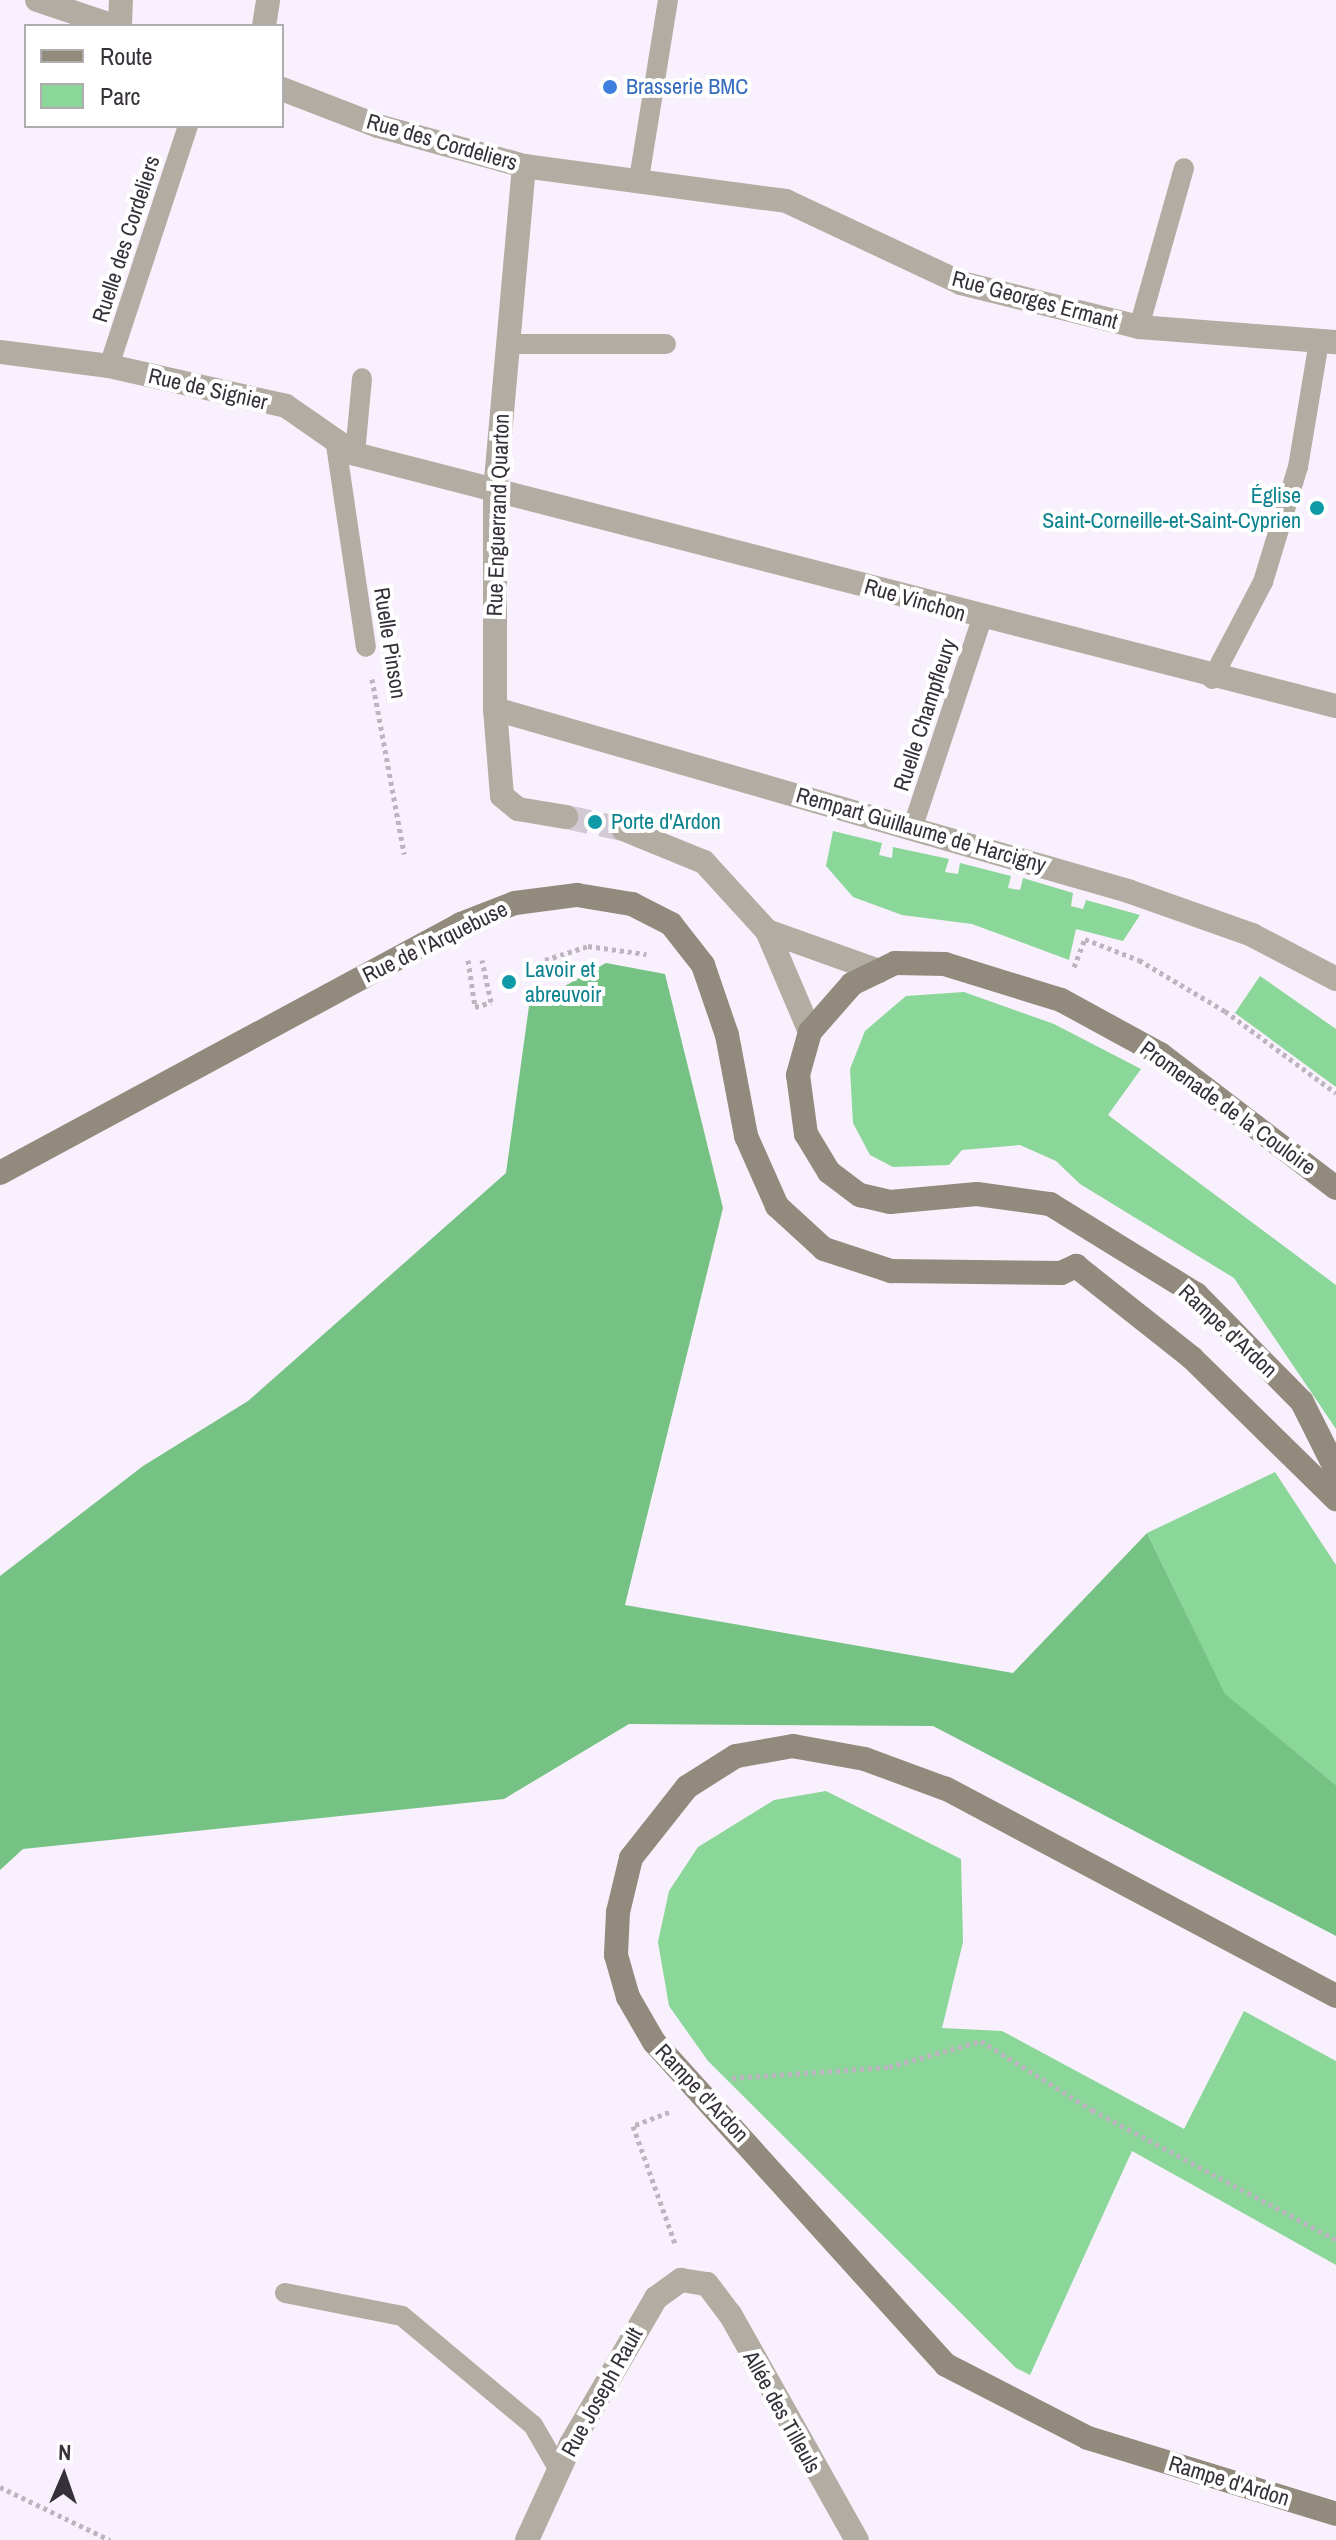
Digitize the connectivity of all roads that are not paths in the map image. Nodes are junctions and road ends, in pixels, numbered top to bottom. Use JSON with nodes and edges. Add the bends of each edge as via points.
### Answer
{"nodes":[{"id":1,"x":37,"y":0,"type":"edge"},
{"id":2,"x":121,"y":0,"type":"edge"},
{"id":3,"x":268,"y":0,"type":"edge"},
{"id":4,"x":668,"y":0,"type":"edge"},
{"id":5,"x":111,"y":24,"type":"edge"},
{"id":6,"x":117,"y":24,"type":"edge"},
{"id":7,"x":264,"y":24,"type":"edge"},
{"id":8,"x":284,"y":90,"type":"edge"},
{"id":9,"x":187,"y":128,"type":"edge"},
{"id":10,"x":524,"y":166,"type":"junction"},
{"id":11,"x":1184,"y":168,"type":"dead end"},
{"id":12,"x":607,"y":176,"type":"joint"},
{"id":13,"x":639,"y":179,"type":"junction"},
{"id":14,"x":1139,"y":327,"type":"junction"},
{"id":15,"x":1327,"y":341,"type":"edge"},
{"id":16,"x":507,"y":344,"type":"junction"},
{"id":17,"x":666,"y":344,"type":"dead end"},
{"id":18,"x":0,"y":352,"type":"edge"},
{"id":19,"x":109,"y":366,"type":"junction"},
{"id":20,"x":362,"y":378,"type":"dead end"},
{"id":21,"x":335,"y":438,"type":"junction"},
{"id":22,"x":355,"y":454,"type":"junction"},
{"id":23,"x":495,"y":488,"type":"junction"},
{"id":24,"x":982,"y":619,"type":"junction"},
{"id":25,"x":366,"y":647,"type":"road end"},
{"id":26,"x":1212,"y":679,"type":"junction"},
{"id":27,"x":1336,"y":706,"type":"edge"},
{"id":28,"x":495,"y":709,"type":"junction"},
{"id":29,"x":566,"y":817,"type":"tunnel mouth"},
{"id":30,"x":913,"y":826,"type":"junction"},
{"id":31,"x":623,"y":829,"type":"tunnel mouth"},
{"id":32,"x":767,"y":931,"type":"junction"},
{"id":33,"x":879,"y":971,"type":"junction"},
{"id":34,"x":1336,"y":979,"type":"edge"},
{"id":35,"x":810,"y":1032,"type":"junction"},
{"id":36,"x":0,"y":1173,"type":"edge"},
{"id":37,"x":1336,"y":1188,"type":"edge"},
{"id":38,"x":1084,"y":1227,"type":"junction"},
{"id":39,"x":1076,"y":1266,"type":"junction"},
{"id":40,"x":1336,"y":1470,"type":"edge"},
{"id":41,"x":1336,"y":1499,"type":"edge"},
{"id":42,"x":1336,"y":1996,"type":"edge"},
{"id":43,"x":697,"y":2283,"type":"joint"},
{"id":44,"x":285,"y":2293,"type":"dead end"},
{"id":45,"x":559,"y":2470,"type":"junction"},
{"id":46,"x":1336,"y":2514,"type":"edge"},
{"id":47,"x":527,"y":2540,"type":"edge"},
{"id":48,"x":857,"y":2540,"type":"edge"}],
"edges":[{"from":1,"to":5,"type":"street"},
{"from":2,"to":6,"type":"street"},
{"from":3,"to":7,"type":"street"},
{"from":4,"to":13,"type":"lane"},
{"from":8,"to":10,"type":"street","name":"Rue des Cordeliers","via":[[378,126]]},
{"from":9,"to":19,"type":"lane","name":"Ruelle des Cordeliers"},
{"from":10,"to":12,"type":"street","name":"Rue des Cordeliers"},
{"from":10,"to":16,"type":"street","name":"Rue Enguerrand Quarton"},
{"from":11,"to":14,"type":"lane"},
{"from":12,"to":13,"type":"street","name":"Rue Georges Ermant"},
{"from":13,"to":14,"type":"street","name":"Rue Georges Ermant","via":[[786,201],[961,283]]},
{"from":14,"to":15,"type":"street","name":"Rue Georges Ermant"},
{"from":15,"to":26,"type":"lane","via":[[1298,467],[1263,582]]},
{"from":16,"to":17,"type":"lane"},
{"from":16,"to":23,"type":"street","name":"Rue Enguerrand Quarton"},
{"from":18,"to":19,"type":"street","name":"Rue de Signier"},
{"from":19,"to":21,"type":"street","name":"Rue de Signier","via":[[286,406]]},
{"from":20,"to":22,"type":"lane"},
{"from":21,"to":22,"type":"street","name":"Rue de Signier"},
{"from":21,"to":25,"type":"lane","name":"Ruelle Pinson"},
{"from":22,"to":23,"type":"street","name":"Rue de Signier"},
{"from":23,"to":24,"type":"street","name":"Rue Vinchon"},
{"from":23,"to":28,"type":"street","name":"Rue Enguerrand Quarton"},
{"from":24,"to":26,"type":"street","name":"Rue Vinchon"},
{"from":24,"to":30,"type":"lane","name":"Ruelle Champfleury"},
{"from":26,"to":27,"type":"street","name":"Rue Vinchon"},
{"from":28,"to":29,"type":"street","name":"Rue Enguerrand Quarton","via":[[502,796],[518,809]]},
{"from":28,"to":30,"type":"street","name":"Rempart Guillaume de Harcigny"},
{"from":30,"to":34,"type":"street","name":"Rempart Guillaume de Harcigny","via":[[1252,935]]},
{"from":31,"to":32,"type":"street","via":[[704,862]]},
{"from":32,"to":33,"type":"street"},
{"from":32,"to":35,"type":"street"},
{"from":33,"to":35,"type":"street","name":"Promenade de la Couloire","via":[[852,984]]},
{"from":33,"to":37,"type":"street","name":"Promenade de la Couloire","via":[[895,963],[945,964],[1061,1000],[1160,1054]]},
{"from":35,"to":38,"type":"street","name":"Promenade de la Couloire","via":[[798,1075],[806,1134],[829,1172],[860,1195],[890,1202],[1020,1198],[1050,1204]]},
{"from":36,"to":39,"type":"street","name":"Rue de l'Arquebuse","via":[[410,950],[515,903],[577,895],[632,904],[671,924],[703,965],[727,1035],[746,1136],[777,1206],[824,1249],[891,1271],[1061,1273]]},
{"from":38,"to":39,"type":"street"},
{"from":38,"to":40,"type":"street","name":"Rampe d'Ardon","via":[[1196,1294],[1302,1402]]},
{"from":39,"to":41,"type":"street","name":"Rampe d'Ardon","via":[[1192,1358]]},
{"from":42,"to":46,"type":"street","name":"Rampe d'Ardon","via":[[946,1789],[865,1759],[793,1746],[736,1756],[687,1787],[631,1858],[616,1955],[628,1997],[654,2042],[946,2365],[1088,2438]]},
{"from":43,"to":45,"type":"street","name":"Rue Joseph Rault","via":[[656,2298]]},
{"from":43,"to":48,"type":"street","name":"Allée des Tilleuls"},
{"from":44,"to":45,"type":"lane","via":[[402,2316],[533,2425]]},
{"from":45,"to":47,"type":"street","name":"Rue Joseph Rault"}]}
